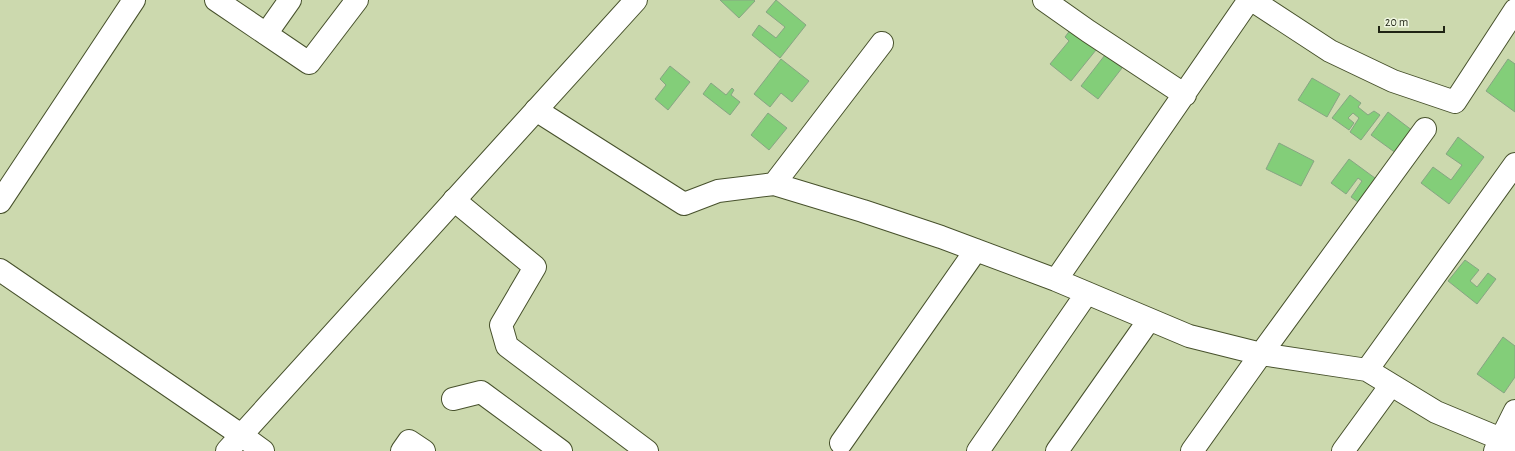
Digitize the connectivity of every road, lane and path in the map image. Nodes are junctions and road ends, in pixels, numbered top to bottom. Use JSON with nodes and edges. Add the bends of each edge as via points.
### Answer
{"nodes":[{"id":1,"x":134,"y":0,"type":"edge"},
{"id":2,"x":216,"y":0,"type":"edge"},
{"id":3,"x":290,"y":0,"type":"edge"},
{"id":4,"x":357,"y":0,"type":"edge"},
{"id":5,"x":636,"y":0,"type":"edge"},
{"id":6,"x":1044,"y":0,"type":"edge"},
{"id":7,"x":1249,"y":0,"type":"edge"},
{"id":8,"x":1252,"y":0,"type":"edge"},
{"id":9,"x":1515,"y":10,"type":"edge"},
{"id":10,"x":266,"y":34,"type":"junction"},
{"id":11,"x":882,"y":43,"type":"dead end"},
{"id":12,"x":1185,"y":95,"type":"junction"},
{"id":13,"x":536,"y":110,"type":"junction"},
{"id":14,"x":1424,"y":130,"type":"dead end"},
{"id":15,"x":1515,"y":164,"type":"edge"},
{"id":16,"x":774,"y":184,"type":"junction"},
{"id":17,"x":454,"y":200,"type":"junction"},
{"id":18,"x":0,"y":202,"type":"edge"},
{"id":19,"x":976,"y":250,"type":"junction"},
{"id":20,"x":0,"y":270,"type":"edge"},
{"id":21,"x":1056,"y":280,"type":"junction"},
{"id":22,"x":1087,"y":293,"type":"junction"},
{"id":23,"x":1149,"y":320,"type":"junction"},
{"id":24,"x":1261,"y":354,"type":"junction"},
{"id":25,"x":1367,"y":370,"type":"junction"},
{"id":26,"x":1391,"y":385,"type":"junction"},
{"id":27,"x":453,"y":399,"type":"dead end"},
{"id":28,"x":1515,"y":411,"type":"edge"},
{"id":29,"x":234,"y":443,"type":"edge"},
{"id":30,"x":841,"y":443,"type":"dead end"},
{"id":31,"x":1504,"y":446,"type":"edge"},
{"id":32,"x":263,"y":451,"type":"edge"},
{"id":33,"x":402,"y":451,"type":"edge"},
{"id":34,"x":424,"y":451,"type":"edge"},
{"id":35,"x":561,"y":451,"type":"edge"},
{"id":36,"x":647,"y":451,"type":"edge"},
{"id":37,"x":978,"y":451,"type":"edge"},
{"id":38,"x":1057,"y":451,"type":"edge"},
{"id":39,"x":1192,"y":451,"type":"edge"},
{"id":40,"x":1343,"y":451,"type":"edge"}],
"edges":[{"from":1,"to":18,"type":"street"},
{"from":2,"to":10,"type":"street"},
{"from":3,"to":10,"type":"street"},
{"from":4,"to":10,"type":"street","via":[[309,63]]},
{"from":5,"to":13,"type":"street"},
{"from":6,"to":12,"type":"street"},
{"from":7,"to":12,"type":"street"},
{"from":8,"to":9,"type":"street","via":[[1330,51],[1393,81],[1455,102]]},
{"from":11,"to":16,"type":"street"},
{"from":12,"to":21,"type":"street"},
{"from":13,"to":16,"type":"street","via":[[684,204],[718,191]]},
{"from":13,"to":17,"type":"street"},
{"from":14,"to":24,"type":"street"},
{"from":15,"to":25,"type":"street"},
{"from":16,"to":19,"type":"street","via":[[870,213]]},
{"from":17,"to":29,"type":"street"},
{"from":17,"to":36,"type":"street","via":[[535,267],[502,326],[507,346]]},
{"from":19,"to":21,"type":"street"},
{"from":19,"to":30,"type":"street"},
{"from":20,"to":29,"type":"street"},
{"from":21,"to":22,"type":"street"},
{"from":22,"to":23,"type":"street"},
{"from":22,"to":37,"type":"street"},
{"from":23,"to":24,"type":"street","via":[[1189,336]]},
{"from":23,"to":38,"type":"street"},
{"from":24,"to":25,"type":"street"},
{"from":24,"to":39,"type":"street"},
{"from":25,"to":26,"type":"street"},
{"from":26,"to":31,"type":"street","via":[[1436,412]]},
{"from":26,"to":40,"type":"street"},
{"from":27,"to":35,"type":"street","via":[[480,392]]},
{"from":28,"to":31,"type":"street"},
{"from":29,"to":32,"type":"street"},
{"from":33,"to":34,"type":"street","via":[[409,441]]}]}
